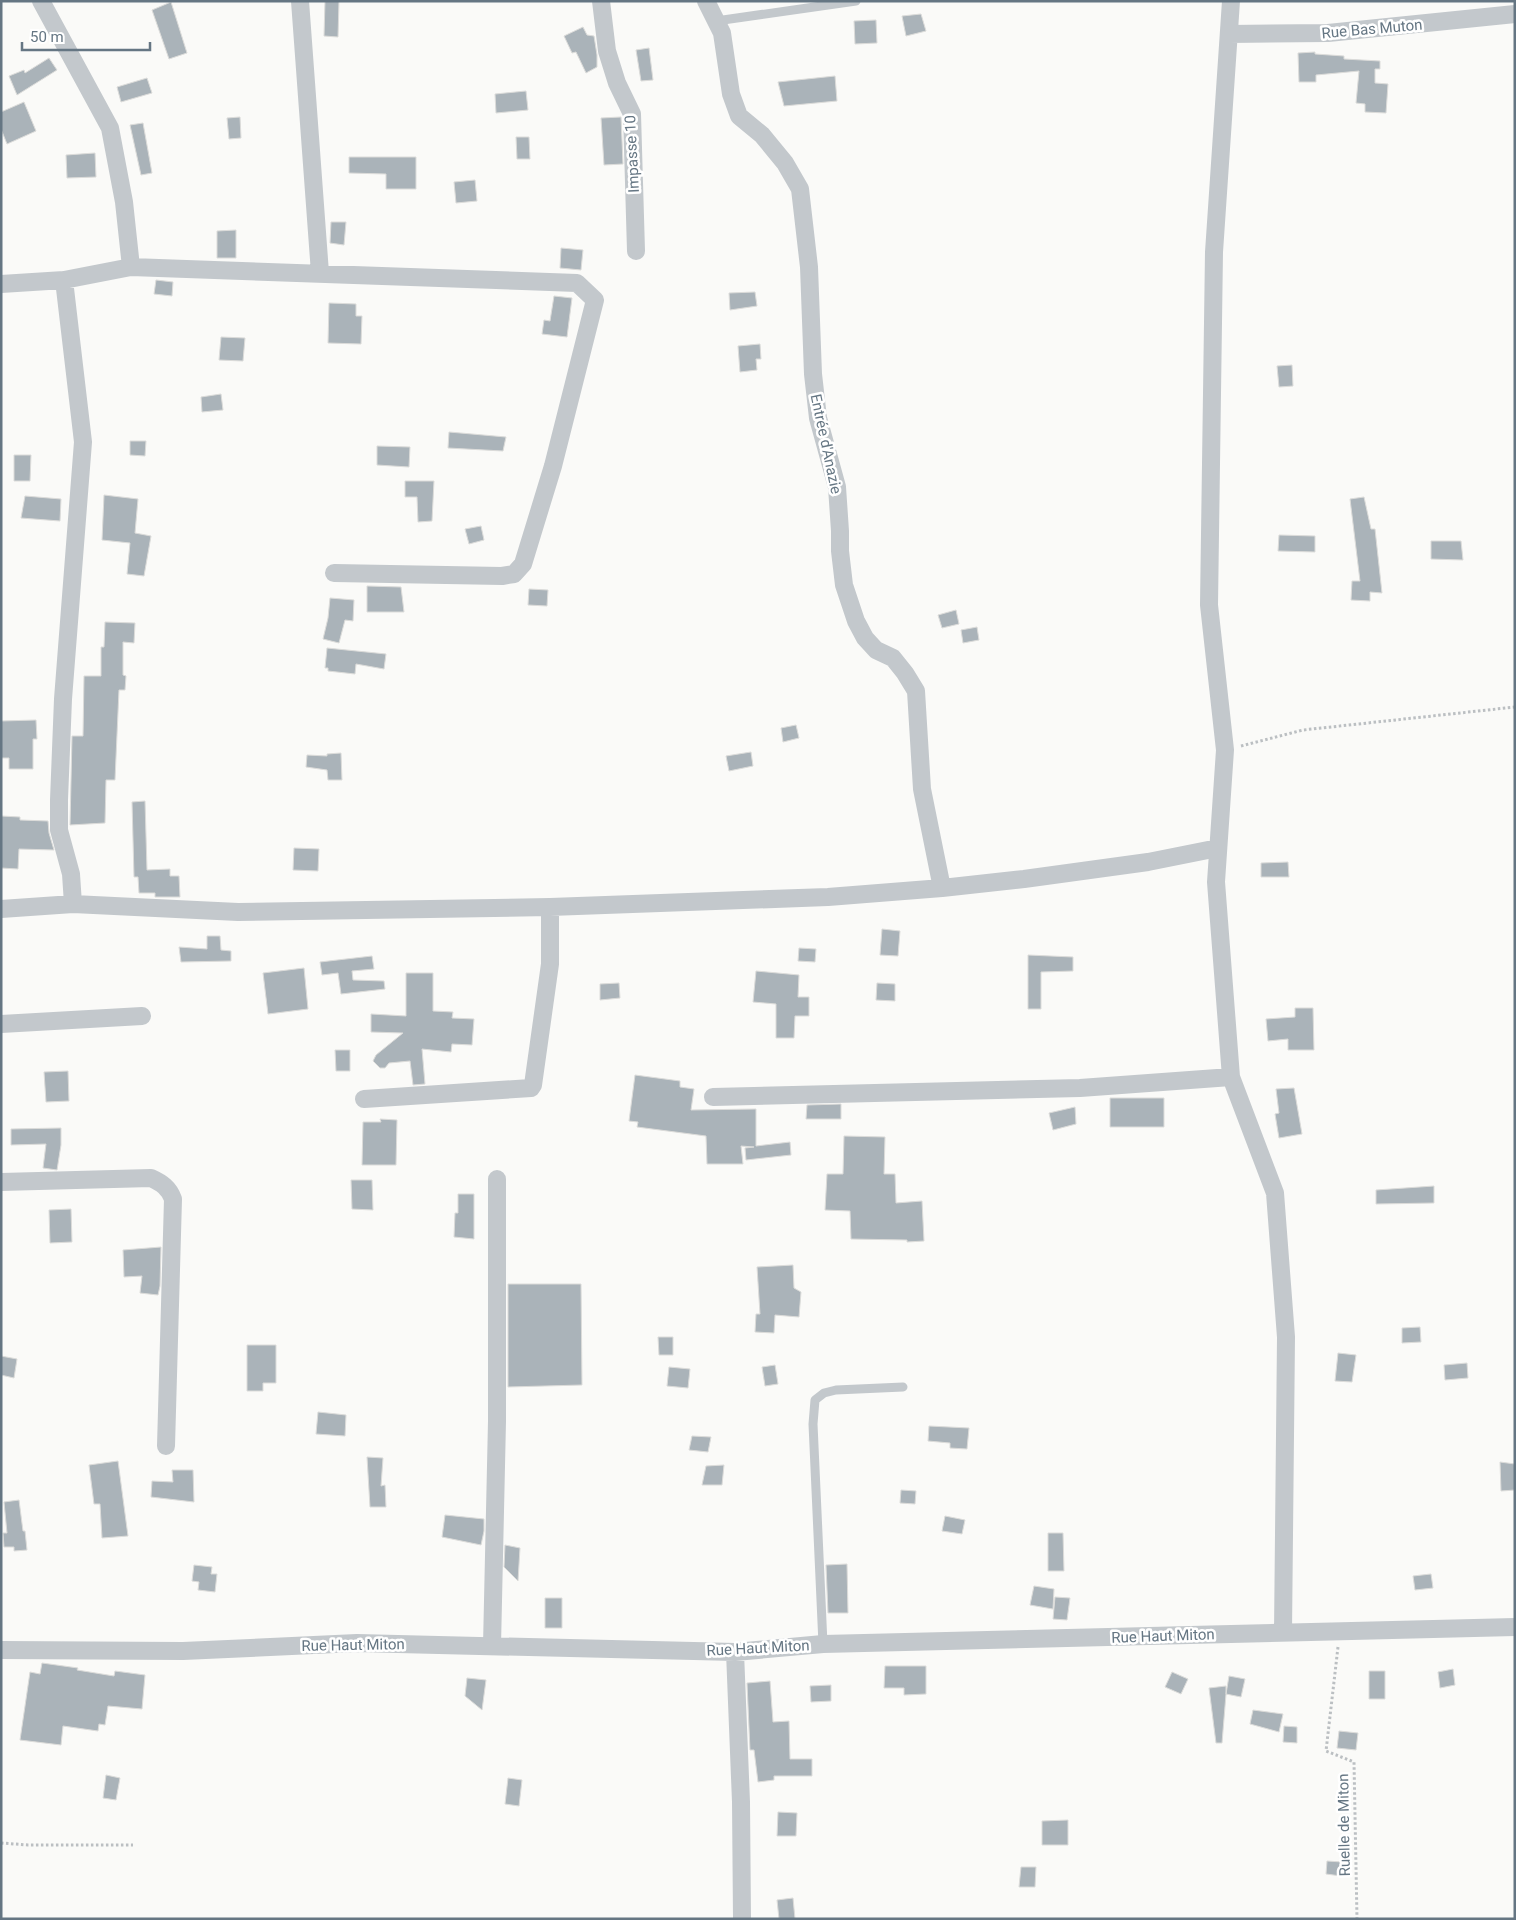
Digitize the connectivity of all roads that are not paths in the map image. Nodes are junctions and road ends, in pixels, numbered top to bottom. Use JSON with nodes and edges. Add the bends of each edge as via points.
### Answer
{"nodes":[{"id":1,"x":41,"y":1,"type":"edge"},
{"id":2,"x":300,"y":1,"type":"edge"},
{"id":3,"x":601,"y":1,"type":"edge"},
{"id":4,"x":706,"y":1,"type":"edge"},
{"id":5,"x":856,"y":1,"type":"edge"},
{"id":6,"x":1231,"y":1,"type":"edge"},
{"id":7,"x":1515,"y":14,"type":"edge"},
{"id":8,"x":716,"y":21,"type":"junction"},
{"id":9,"x":1229,"y":34,"type":"junction"},
{"id":10,"x":636,"y":251,"type":"dead end"},
{"id":11,"x":131,"y":267,"type":"junction"},
{"id":12,"x":320,"y":273,"type":"junction"},
{"id":13,"x":64,"y":280,"type":"junction"},
{"id":14,"x":1,"y":284,"type":"edge"},
{"id":15,"x":334,"y":573,"type":"dead end"},
{"id":16,"x":1218,"y":848,"type":"junction"},
{"id":17,"x":942,"y":888,"type":"junction"},
{"id":18,"x":73,"y":904,"type":"junction"},
{"id":19,"x":550,"y":907,"type":"junction"},
{"id":20,"x":1,"y":909,"type":"edge"},
{"id":21,"x":142,"y":1016,"type":"dead end"},
{"id":22,"x":1,"y":1024,"type":"edge"},
{"id":23,"x":1231,"y":1077,"type":"junction"},
{"id":24,"x":713,"y":1097,"type":"dead end"},
{"id":25,"x":364,"y":1099,"type":"dead end"},
{"id":26,"x":497,"y":1180,"type":"dead end"},
{"id":27,"x":1,"y":1182,"type":"edge"},
{"id":28,"x":903,"y":1387,"type":"dead end"},
{"id":29,"x":166,"y":1446,"type":"dead end"},
{"id":30,"x":1515,"y":1627,"type":"edge"},
{"id":31,"x":1282,"y":1633,"type":"junction"},
{"id":32,"x":823,"y":1644,"type":"junction"},
{"id":33,"x":492,"y":1646,"type":"junction"},
{"id":34,"x":1,"y":1650,"type":"edge"},
{"id":35,"x":735,"y":1652,"type":"junction"},
{"id":36,"x":742,"y":1919,"type":"edge"}],
"edges":[{"from":1,"to":11,"type":"street","via":[[110,128],[124,202]]},
{"from":2,"to":12,"type":"street"},
{"from":3,"to":10,"type":"street","name":"Impasse 10","via":[[607,51],[617,83],[632,114]]},
{"from":4,"to":8,"type":"street","name":"Entrée d'Anazie"},
{"from":5,"to":8,"type":"lane"},
{"from":6,"to":9,"type":"street"},
{"from":7,"to":9,"type":"street","name":"Rue Bas Muton","via":[[1328,33]]},
{"from":8,"to":17,"type":"street","name":"Entrée d'Anazie","via":[[722,33],[731,94],[738,116],[762,135],[785,163],[800,189],[809,267],[813,374],[818,418],[838,487],[844,586],[865,638],[876,650],[893,658],[916,691],[922,789]]},
{"from":9,"to":16,"type":"street","via":[[1214,252],[1208,606],[1225,750]]},
{"from":11,"to":12,"type":"street"},
{"from":11,"to":13,"type":"street"},
{"from":12,"to":15,"type":"street","via":[[577,283],[595,300],[553,466],[522,564],[514,574]]},
{"from":13,"to":14,"type":"street"},
{"from":13,"to":18,"type":"street","via":[[83,442],[63,699],[59,800],[59,830],[71,874]]},
{"from":16,"to":17,"type":"street","via":[[1148,862]]},
{"from":16,"to":23,"type":"street","via":[[1216,882]]},
{"from":17,"to":19,"type":"street","via":[[828,897]]},
{"from":18,"to":19,"type":"street","via":[[238,912]]},
{"from":18,"to":20,"type":"street"},
{"from":19,"to":25,"type":"street","via":[[550,964],[531,1088]]},
{"from":21,"to":22,"type":"street"},
{"from":23,"to":24,"type":"street","via":[[1080,1088]]},
{"from":23,"to":31,"type":"street","via":[[1275,1193],[1286,1337]]},
{"from":26,"to":33,"type":"street","via":[[497,1421]]},
{"from":27,"to":29,"type":"street","via":[[151,1178],[170,1190],[173,1199]]},
{"from":28,"to":32,"type":"lane","via":[[836,1390],[824,1393],[816,1400],[813,1424]]},
{"from":30,"to":31,"type":"street","name":"Rue Haut Miton"},
{"from":31,"to":32,"type":"street","name":"Rue Haut Miton"},
{"from":32,"to":35,"type":"street","name":"Rue Haut Miton"},
{"from":33,"to":34,"type":"street","name":"Rue Haut Miton","via":[[358,1643],[183,1651]]},
{"from":33,"to":35,"type":"street","name":"Rue Haut Miton"},
{"from":35,"to":36,"type":"street"}]}
